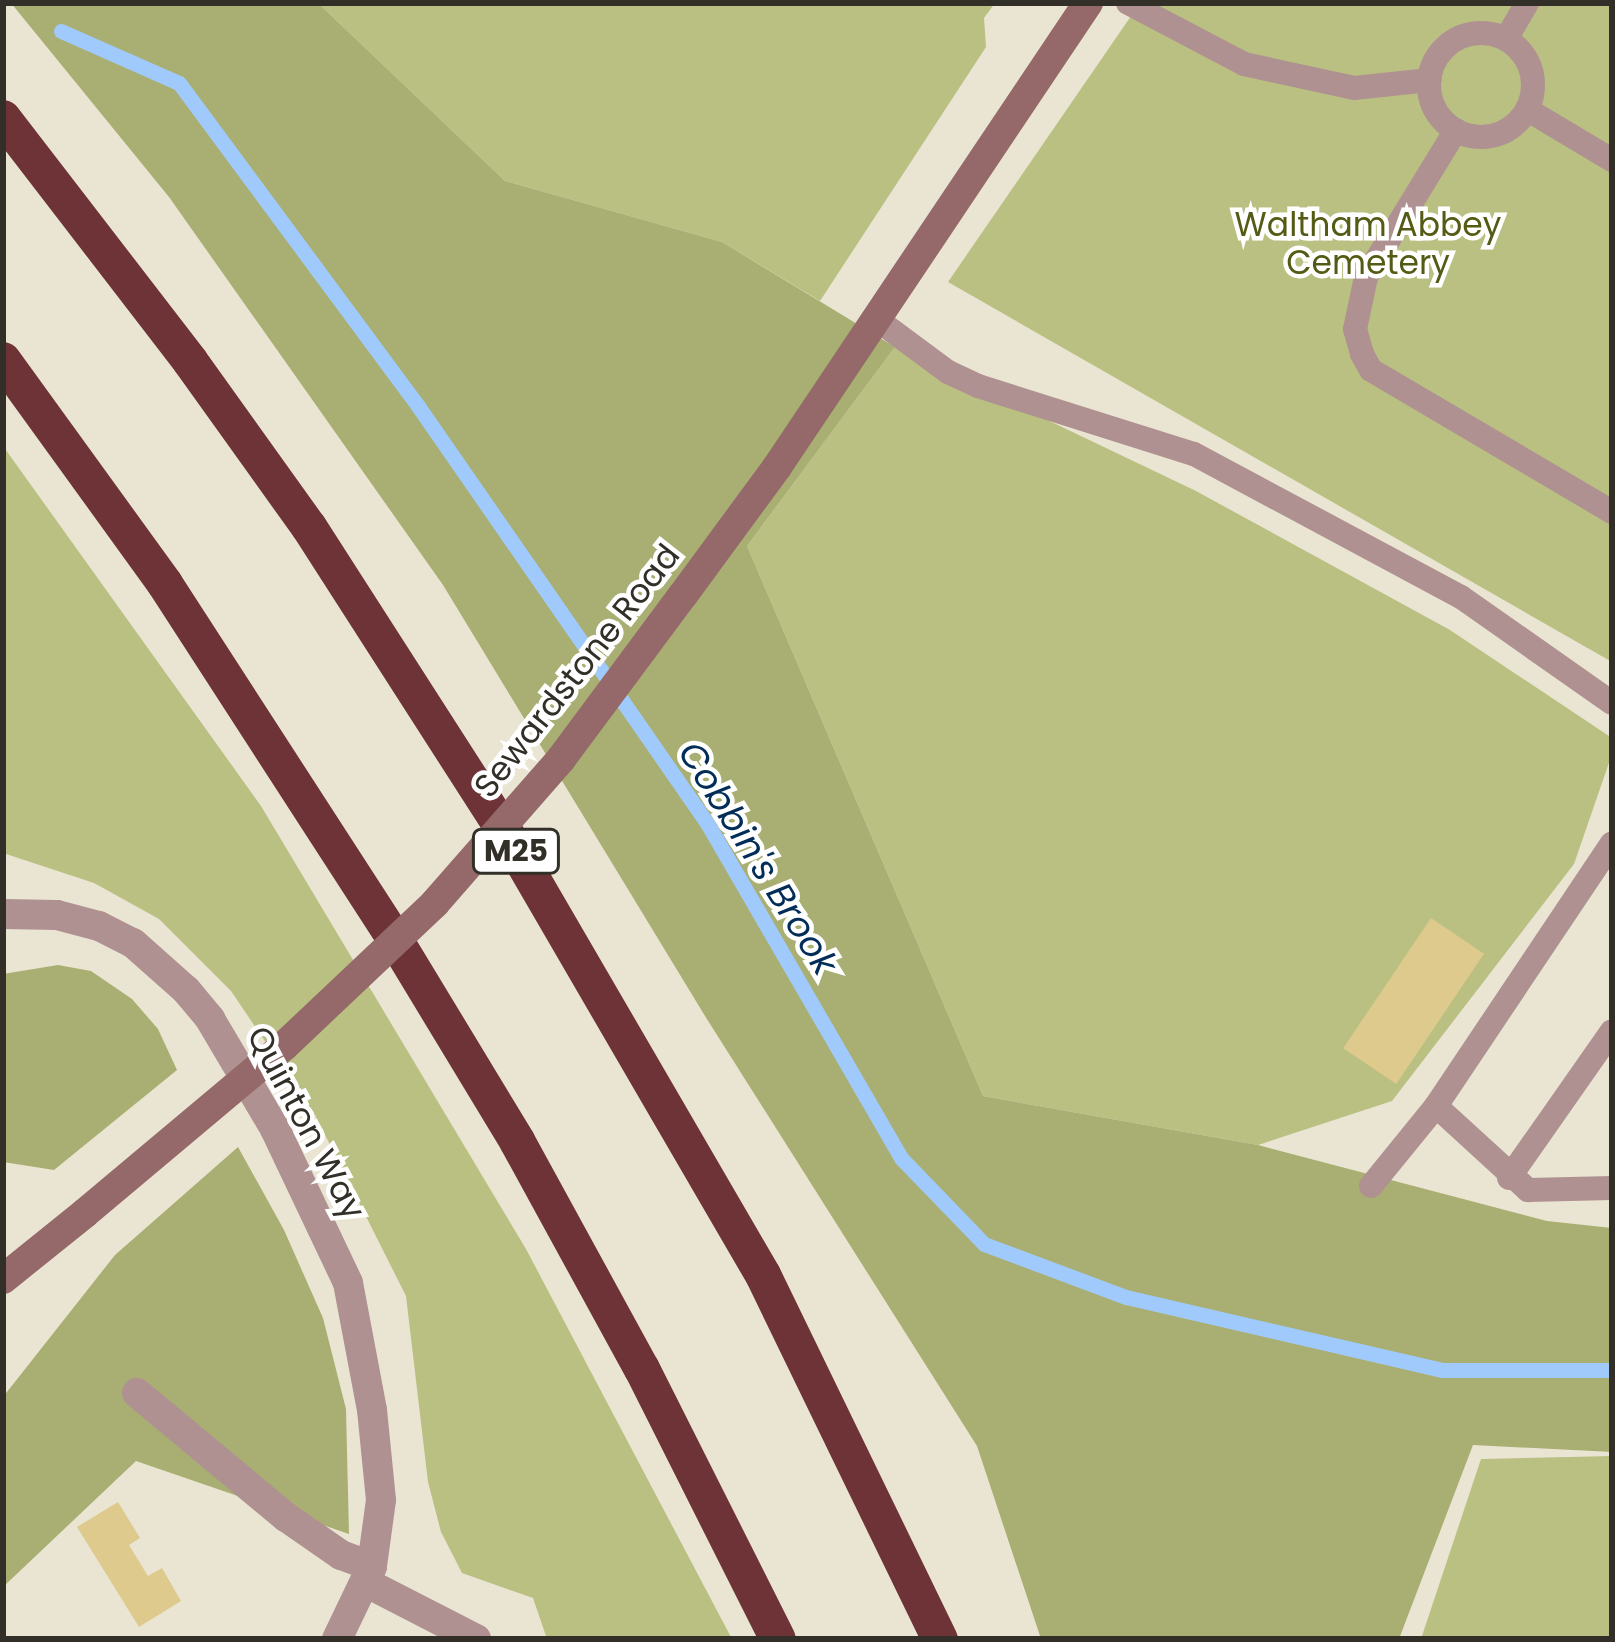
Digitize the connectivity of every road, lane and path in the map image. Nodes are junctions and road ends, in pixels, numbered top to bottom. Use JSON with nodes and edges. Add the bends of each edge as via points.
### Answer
{"nodes":[{"id":1,"x":1088,"y":3,"type":"edge"},
{"id":2,"x":1128,"y":3,"type":"edge"},
{"id":3,"x":1527,"y":3,"type":"edge"},
{"id":4,"x":1506,"y":39,"type":"junction"},
{"id":5,"x":1430,"y":80,"type":"junction"},
{"id":6,"x":1528,"y":110,"type":"junction"},
{"id":7,"x":3,"y":118,"type":"edge"},
{"id":8,"x":1456,"y":130,"type":"junction"},
{"id":9,"x":1612,"y":160,"type":"edge"},
{"id":10,"x":875,"y":318,"type":"junction"},
{"id":11,"x":3,"y":360,"type":"edge"},
{"id":12,"x":1612,"y":512,"type":"edge"},
{"id":13,"x":1612,"y":703,"type":"edge"},
{"id":14,"x":1612,"y":843,"type":"edge"},
{"id":15,"x":3,"y":914,"type":"edge"},
{"id":16,"x":1612,"y":1031,"type":"edge"},
{"id":17,"x":1436,"y":1106,"type":"junction"},
{"id":18,"x":1509,"y":1178,"type":"junction"},
{"id":19,"x":1371,"y":1186,"type":"dead end"},
{"id":20,"x":1612,"y":1188,"type":"edge"},
{"id":21,"x":3,"y":1279,"type":"edge"},
{"id":22,"x":137,"y":1393,"type":"dead end"},
{"id":23,"x":369,"y":1574,"type":"junction"},
{"id":24,"x":337,"y":1639,"type":"edge"},
{"id":25,"x":476,"y":1639,"type":"edge"},
{"id":26,"x":778,"y":1639,"type":"edge"},
{"id":27,"x":940,"y":1639,"type":"edge"}],
"edges":[{"from":1,"to":10,"type":"street","name":"Sewardstone Road"},
{"from":2,"to":5,"type":"lane","via":[[1244,64],[1354,88]]},
{"from":3,"to":4,"type":"lane"},
{"from":4,"to":5,"type":"lane","via":[[1484,33],[1450,43]]},
{"from":4,"to":6,"type":"lane","via":[[1533,76]]},
{"from":5,"to":8,"type":"lane","via":[[1434,106]]},
{"from":6,"to":8,"type":"lane","via":[[1488,137]]},
{"from":6,"to":9,"type":"lane"},
{"from":7,"to":27,"type":"highway","number":"M25","via":[[309,527],[510,840],[763,1275]]},
{"from":8,"to":12,"type":"lane","via":[[1366,277],[1355,329],[1362,354],[1371,370]]},
{"from":10,"to":13,"type":"lane","via":[[978,386],[1194,454],[1461,597]]},
{"from":10,"to":21,"type":"street","name":"Sewardstone Road","bridge":true,"via":[[777,467],[561,759],[435,903],[284,1046]]},
{"from":11,"to":26,"type":"highway","via":[[165,584],[396,941],[631,1348]]},
{"from":14,"to":17,"type":"lane"},
{"from":15,"to":23,"type":"street","name":"Quinton Way","via":[[57,915],[133,943],[162,964],[210,1019],[275,1129],[348,1283],[382,1500]]},
{"from":16,"to":18,"type":"lane"},
{"from":17,"to":18,"type":"lane"},
{"from":17,"to":19,"type":"lane"},
{"from":18,"to":20,"type":"lane","via":[[1528,1190]]},
{"from":22,"to":23,"type":"street","via":[[286,1517]]},
{"from":23,"to":24,"type":"street","name":"Quinton Way"},
{"from":23,"to":25,"type":"street"}]}
